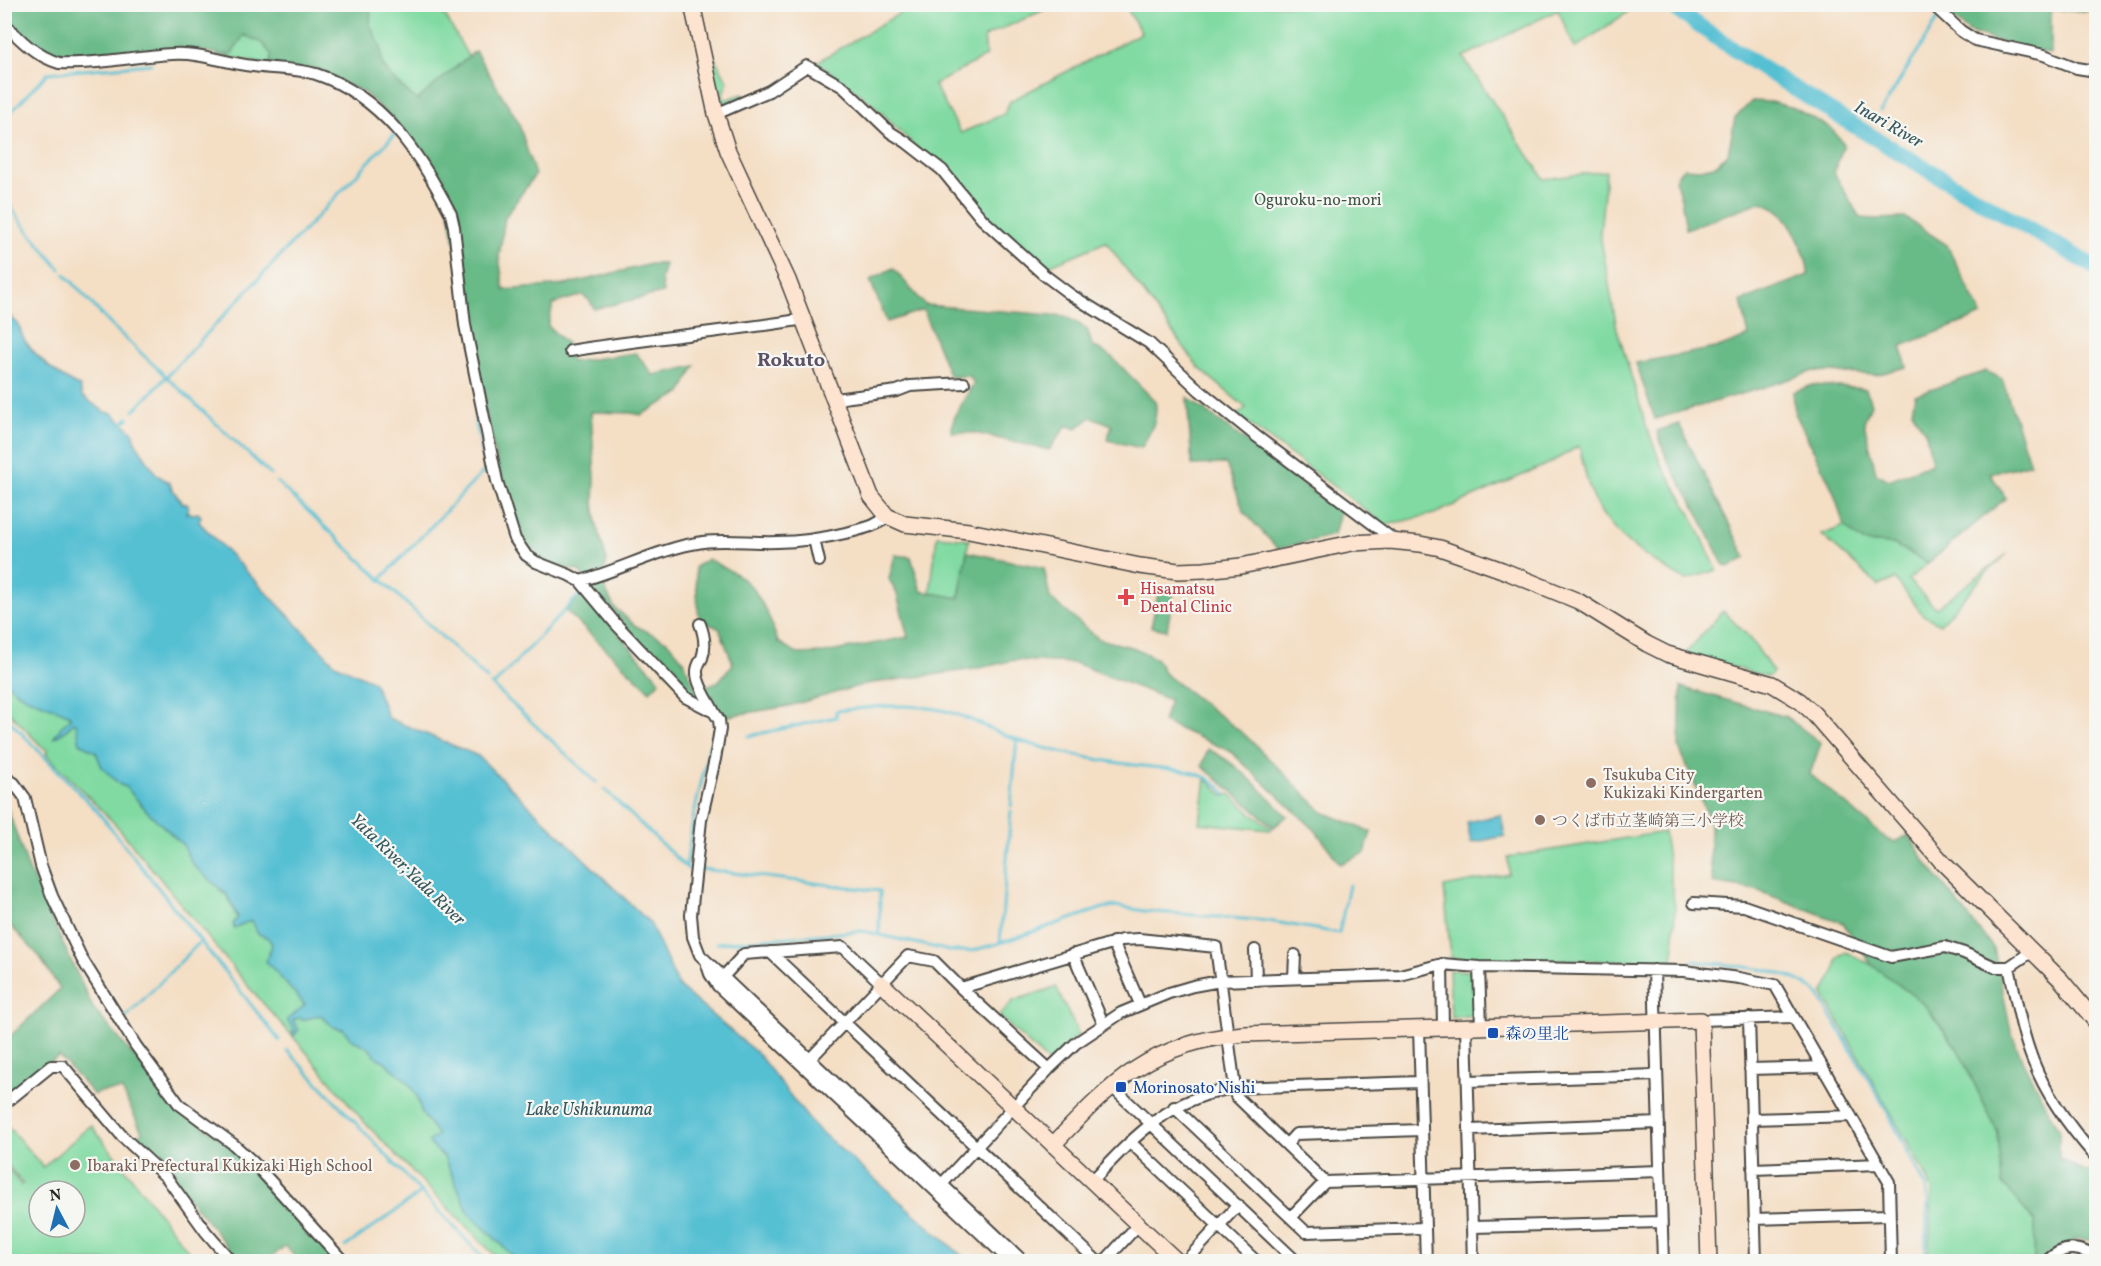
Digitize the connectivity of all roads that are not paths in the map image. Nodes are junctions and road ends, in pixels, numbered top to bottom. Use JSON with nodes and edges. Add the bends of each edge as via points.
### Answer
{"nodes":[{"id":1,"x":1932,"y":4,"type":"edge"},
{"id":2,"x":689,"y":5,"type":"edge"},
{"id":3,"x":4,"y":22,"type":"edge"},
{"id":4,"x":2097,"y":71,"type":"edge"},
{"id":5,"x":716,"y":114,"type":"junction"},
{"id":6,"x":804,"y":319,"type":"junction"},
{"id":7,"x":570,"y":351,"type":"dead end"},
{"id":8,"x":963,"y":383,"type":"dead end"},
{"id":9,"x":834,"y":399,"type":"junction"},
{"id":10,"x":887,"y":516,"type":"junction"},
{"id":11,"x":1390,"y":537,"type":"dead end"},
{"id":12,"x":814,"y":539,"type":"junction"},
{"id":13,"x":819,"y":561,"type":"dead end"},
{"id":14,"x":580,"y":581,"type":"junction"},
{"id":15,"x":700,"y":624,"type":"dead end"},
{"id":16,"x":714,"y":712,"type":"junction"},
{"id":17,"x":4,"y":777,"type":"edge"},
{"id":18,"x":1694,"y":903,"type":"dead end"},
{"id":19,"x":1113,"y":942,"type":"junction"},
{"id":20,"x":1255,"y":950,"type":"dead end"},
{"id":21,"x":770,"y":952,"type":"junction"},
{"id":22,"x":2031,"y":952,"type":"junction"},
{"id":23,"x":1073,"y":954,"type":"junction"},
{"id":24,"x":1295,"y":955,"type":"dead end"},
{"id":25,"x":706,"y":962,"type":"junction"},
{"id":26,"x":1442,"y":964,"type":"junction"},
{"id":27,"x":1479,"y":967,"type":"junction"},
{"id":28,"x":2008,"y":967,"type":"junction"},
{"id":29,"x":1654,"y":969,"type":"junction"},
{"id":30,"x":723,"y":977,"type":"junction"},
{"id":31,"x":1294,"y":978,"type":"junction"},
{"id":32,"x":1256,"y":980,"type":"junction"},
{"id":33,"x":1220,"y":981,"type":"junction"},
{"id":34,"x":881,"y":983,"type":"junction"},
{"id":35,"x":961,"y":988,"type":"junction"},
{"id":36,"x":1140,"y":1004,"type":"junction"},
{"id":37,"x":1793,"y":1017,"type":"junction"},
{"id":38,"x":1749,"y":1018,"type":"junction"},
{"id":39,"x":1701,"y":1020,"type":"junction"},
{"id":40,"x":1656,"y":1022,"type":"junction"},
{"id":41,"x":2097,"y":1022,"type":"edge"},
{"id":42,"x":844,"y":1023,"type":"junction"},
{"id":43,"x":1103,"y":1023,"type":"junction"},
{"id":44,"x":1474,"y":1027,"type":"junction"},
{"id":45,"x":1419,"y":1028,"type":"junction"},
{"id":46,"x":1443,"y":1028,"type":"junction"},
{"id":47,"x":1227,"y":1035,"type":"junction"},
{"id":48,"x":810,"y":1059,"type":"junction"},
{"id":49,"x":1822,"y":1067,"type":"junction"},
{"id":50,"x":1049,"y":1069,"type":"junction"},
{"id":51,"x":1750,"y":1069,"type":"junction"},
{"id":52,"x":1657,"y":1075,"type":"junction"},
{"id":53,"x":1468,"y":1081,"type":"junction"},
{"id":54,"x":1420,"y":1082,"type":"junction"},
{"id":55,"x":1111,"y":1086,"type":"junction"},
{"id":56,"x":1234,"y":1088,"type":"junction"},
{"id":57,"x":4,"y":1104,"type":"edge"},
{"id":58,"x":1013,"y":1107,"type":"junction"},
{"id":59,"x":1174,"y":1107,"type":"junction"},
{"id":60,"x":1851,"y":1116,"type":"junction"},
{"id":61,"x":1752,"y":1119,"type":"junction"},
{"id":62,"x":1150,"y":1123,"type":"junction"},
{"id":63,"x":1659,"y":1123,"type":"junction"},
{"id":64,"x":1422,"y":1130,"type":"junction"},
{"id":65,"x":1469,"y":1130,"type":"junction"},
{"id":66,"x":1130,"y":1142,"type":"junction"},
{"id":67,"x":1287,"y":1144,"type":"junction"},
{"id":68,"x":1053,"y":1145,"type":"junction"},
{"id":69,"x":976,"y":1147,"type":"junction"},
{"id":70,"x":2097,"y":1157,"type":"edge"},
{"id":71,"x":1879,"y":1164,"type":"junction"},
{"id":72,"x":1753,"y":1169,"type":"junction"},
{"id":73,"x":1660,"y":1172,"type":"junction"},
{"id":74,"x":1471,"y":1177,"type":"junction"},
{"id":75,"x":1423,"y":1178,"type":"junction"},
{"id":76,"x":1092,"y":1181,"type":"junction"},
{"id":77,"x":1325,"y":1182,"type":"junction"},
{"id":78,"x":942,"y":1184,"type":"junction"},
{"id":79,"x":1238,"y":1205,"type":"junction"},
{"id":80,"x":1889,"y":1215,"type":"junction"},
{"id":81,"x":1291,"y":1217,"type":"junction"},
{"id":82,"x":1754,"y":1219,"type":"junction"},
{"id":83,"x":1661,"y":1222,"type":"junction"},
{"id":84,"x":1138,"y":1225,"type":"junction"},
{"id":85,"x":1219,"y":1226,"type":"junction"},
{"id":86,"x":1473,"y":1227,"type":"junction"},
{"id":87,"x":1425,"y":1228,"type":"junction"},
{"id":88,"x":2097,"y":1257,"type":"edge"},
{"id":89,"x":232,"y":1262,"type":"edge"},
{"id":90,"x":344,"y":1262,"type":"edge"},
{"id":91,"x":1011,"y":1262,"type":"edge"},
{"id":92,"x":1024,"y":1262,"type":"edge"},
{"id":93,"x":1098,"y":1262,"type":"edge"},
{"id":94,"x":1104,"y":1262,"type":"edge"},
{"id":95,"x":1178,"y":1262,"type":"edge"},
{"id":96,"x":1185,"y":1262,"type":"edge"},
{"id":97,"x":1257,"y":1262,"type":"edge"},
{"id":98,"x":1297,"y":1262,"type":"edge"},
{"id":99,"x":1426,"y":1262,"type":"edge"},
{"id":100,"x":1473,"y":1262,"type":"edge"},
{"id":101,"x":1663,"y":1262,"type":"edge"},
{"id":102,"x":1709,"y":1262,"type":"edge"},
{"id":103,"x":1756,"y":1262,"type":"edge"},
{"id":104,"x":1891,"y":1262,"type":"edge"},
{"id":105,"x":2046,"y":1262,"type":"edge"}],
"edges":[{"from":1,"to":4,"type":"street","via":[[1975,40]]},
{"from":2,"to":5,"type":"street"},
{"from":3,"to":14,"type":"street","via":[[39,55],[59,63],[192,54],[315,74],[356,93],[398,129],[451,214],[465,325],[497,481],[515,539],[536,562]]},
{"from":5,"to":6,"type":"street","via":[[733,164]]},
{"from":5,"to":11,"type":"street","via":[[769,91],[807,66],[843,87],[890,132],[942,170],[982,219],[1042,274],[1149,343],[1256,436]]},
{"from":6,"to":7,"type":"street"},
{"from":6,"to":9,"type":"street"},
{"from":8,"to":9,"type":"street","via":[[910,386]]},
{"from":9,"to":10,"type":"street","via":[[871,496]]},
{"from":10,"to":12,"type":"street","via":[[877,525]]},
{"from":10,"to":22,"type":"street","via":[[905,524],[969,531],[1178,571],[1230,567],[1373,541],[1440,548],[1502,570],[1578,602],[1667,654],[1772,684],[1800,701],[1943,863]]},
{"from":12,"to":13,"type":"street"},
{"from":12,"to":14,"type":"street","via":[[700,543]]},
{"from":14,"to":16,"type":"street","via":[[685,698]]},
{"from":15,"to":16,"type":"street","via":[[704,654],[697,672]]},
{"from":16,"to":25,"type":"street","via":[[720,729],[700,820],[691,921],[694,942]]},
{"from":17,"to":90,"type":"street","via":[[25,798],[41,866],[82,959],[136,1046],[179,1104],[253,1162]]},
{"from":18,"to":28,"type":"street","via":[[1744,906],[1891,957],[1945,947],[1995,967]]},
{"from":19,"to":23,"type":"street"},
{"from":19,"to":33,"type":"street","via":[[1139,939],[1215,947]]},
{"from":19,"to":36,"type":"street"},
{"from":20,"to":32,"type":"street"},
{"from":21,"to":30,"type":"street","via":[[744,954]]},
{"from":21,"to":34,"type":"street","via":[[843,947]]},
{"from":21,"to":42,"type":"street"},
{"from":22,"to":28,"type":"street"},
{"from":22,"to":41,"type":"street"},
{"from":23,"to":35,"type":"street"},
{"from":23,"to":43,"type":"street"},
{"from":24,"to":31,"type":"street"},
{"from":25,"to":30,"type":"street"},
{"from":25,"to":91,"type":"street","via":[[718,986]]},
{"from":26,"to":27,"type":"street"},
{"from":26,"to":31,"type":"street","via":[[1400,975]]},
{"from":26,"to":46,"type":"street"},
{"from":27,"to":29,"type":"street"},
{"from":27,"to":44,"type":"street"},
{"from":28,"to":70,"type":"street","via":[[2024,1035],[2040,1078],[2060,1112]]},
{"from":29,"to":37,"type":"street","via":[[1776,985]]},
{"from":29,"to":40,"type":"street"},
{"from":30,"to":48,"type":"street"},
{"from":31,"to":32,"type":"street"},
{"from":32,"to":33,"type":"street"},
{"from":33,"to":36,"type":"street"},
{"from":33,"to":47,"type":"street"},
{"from":34,"to":35,"type":"street","via":[[908,956],[934,961]]},
{"from":34,"to":42,"type":"street"},
{"from":34,"to":58,"type":"street"},
{"from":35,"to":50,"type":"street"},
{"from":36,"to":43,"type":"street"},
{"from":37,"to":38,"type":"street"},
{"from":37,"to":49,"type":"street"},
{"from":38,"to":39,"type":"street"},
{"from":38,"to":51,"type":"street"},
{"from":39,"to":40,"type":"street"},
{"from":39,"to":102,"type":"street"},
{"from":40,"to":44,"type":"street"},
{"from":40,"to":52,"type":"street"},
{"from":42,"to":48,"type":"street"},
{"from":42,"to":69,"type":"street"},
{"from":43,"to":50,"type":"street"},
{"from":44,"to":46,"type":"street"},
{"from":44,"to":53,"type":"street"},
{"from":45,"to":46,"type":"street"},
{"from":45,"to":47,"type":"street"},
{"from":45,"to":54,"type":"street"},
{"from":47,"to":55,"type":"street","via":[[1171,1050]]},
{"from":47,"to":56,"type":"street"},
{"from":48,"to":78,"type":"street"},
{"from":49,"to":51,"type":"street"},
{"from":49,"to":60,"type":"street"},
{"from":50,"to":58,"type":"street"},
{"from":51,"to":61,"type":"street"},
{"from":52,"to":53,"type":"street"},
{"from":52,"to":63,"type":"street"},
{"from":53,"to":65,"type":"street"},
{"from":54,"to":56,"type":"street"},
{"from":54,"to":64,"type":"street"},
{"from":55,"to":62,"type":"street"},
{"from":55,"to":68,"type":"street"},
{"from":56,"to":59,"type":"street"},
{"from":56,"to":67,"type":"street","via":[[1237,1098]]},
{"from":57,"to":89,"type":"street","via":[[51,1066],[63,1066],[122,1136],[167,1178]]},
{"from":58,"to":68,"type":"street"},
{"from":58,"to":69,"type":"street"},
{"from":59,"to":62,"type":"street"},
{"from":59,"to":81,"type":"street"},
{"from":60,"to":61,"type":"street"},
{"from":60,"to":71,"type":"street"},
{"from":61,"to":72,"type":"street"},
{"from":62,"to":66,"type":"street"},
{"from":62,"to":79,"type":"street"},
{"from":63,"to":65,"type":"street"},
{"from":63,"to":73,"type":"street"},
{"from":64,"to":67,"type":"street","via":[[1296,1134]]},
{"from":64,"to":75,"type":"street"},
{"from":65,"to":74,"type":"street"},
{"from":66,"to":76,"type":"street"},
{"from":66,"to":85,"type":"street"},
{"from":67,"to":77,"type":"street"},
{"from":68,"to":76,"type":"street"},
{"from":69,"to":78,"type":"street"},
{"from":69,"to":93,"type":"street"},
{"from":71,"to":72,"type":"street"},
{"from":71,"to":80,"type":"street","via":[[1888,1182]]},
{"from":72,"to":82,"type":"street"},
{"from":73,"to":74,"type":"street"},
{"from":73,"to":83,"type":"street"},
{"from":74,"to":75,"type":"street"},
{"from":74,"to":86,"type":"street"},
{"from":75,"to":77,"type":"street"},
{"from":75,"to":87,"type":"street"},
{"from":76,"to":84,"type":"street"},
{"from":77,"to":81,"type":"street"},
{"from":78,"to":92,"type":"street"},
{"from":79,"to":85,"type":"street"},
{"from":79,"to":98,"type":"street"},
{"from":80,"to":82,"type":"street"},
{"from":80,"to":104,"type":"street"},
{"from":81,"to":87,"type":"street","via":[[1306,1232]]},
{"from":82,"to":103,"type":"street"},
{"from":83,"to":86,"type":"street"},
{"from":83,"to":101,"type":"street"},
{"from":84,"to":94,"type":"street"},
{"from":84,"to":95,"type":"street"},
{"from":85,"to":96,"type":"street"},
{"from":85,"to":97,"type":"street"},
{"from":86,"to":100,"type":"street"},
{"from":87,"to":99,"type":"street"},
{"from":88,"to":105,"type":"street","via":[[2069,1248]]}]}
